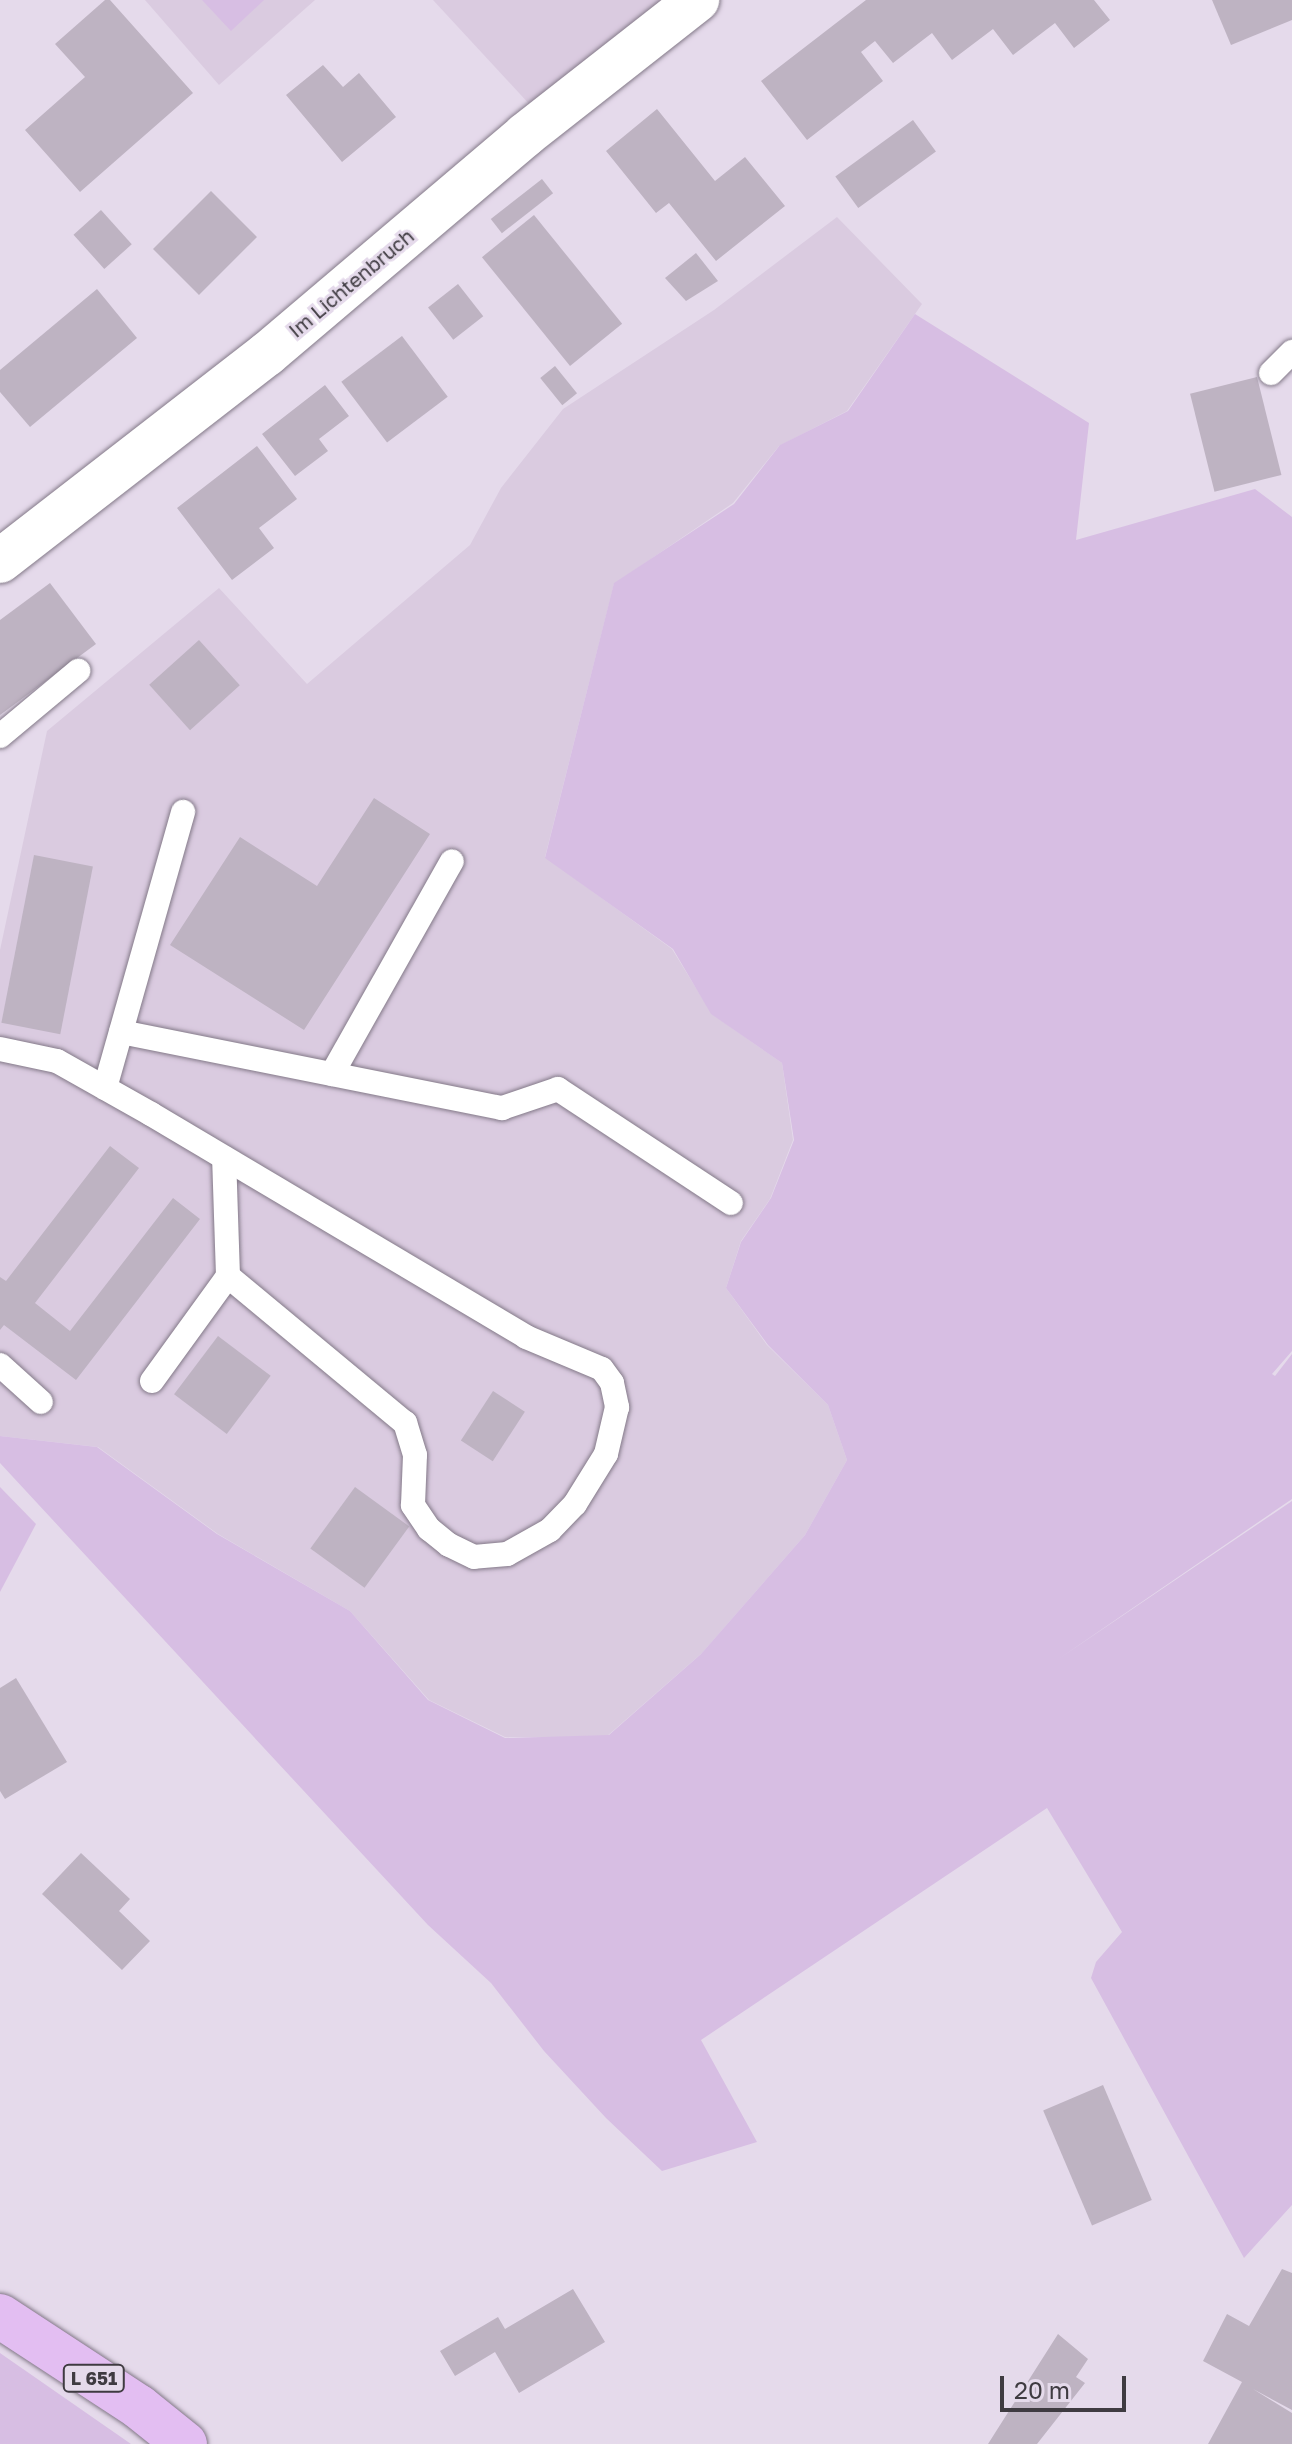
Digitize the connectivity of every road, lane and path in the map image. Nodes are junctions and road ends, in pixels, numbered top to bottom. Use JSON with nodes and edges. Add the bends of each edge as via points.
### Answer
{"nodes":[{"id":1,"x":697,"y":0,"type":"edge"},
{"id":2,"x":1292,"y":352,"type":"edge"},
{"id":3,"x":1271,"y":373,"type":"dead end"},
{"id":4,"x":0,"y":561,"type":"edge"},
{"id":5,"x":78,"y":671,"type":"dead end"},
{"id":6,"x":0,"y":736,"type":"edge"},
{"id":7,"x":183,"y":812,"type":"dead end"},
{"id":8,"x":452,"y":861,"type":"dead end"},
{"id":9,"x":121,"y":1032,"type":"junction"},
{"id":10,"x":0,"y":1049,"type":"edge"},
{"id":11,"x":332,"y":1074,"type":"junction"},
{"id":12,"x":105,"y":1088,"type":"junction"},
{"id":13,"x":224,"y":1158,"type":"junction"},
{"id":14,"x":731,"y":1203,"type":"dead end"},
{"id":15,"x":228,"y":1276,"type":"junction"},
{"id":16,"x":0,"y":1365,"type":"edge"},
{"id":17,"x":152,"y":1381,"type":"dead end"},
{"id":18,"x":41,"y":1402,"type":"dead end"},
{"id":19,"x":0,"y":2316,"type":"edge"},
{"id":20,"x":185,"y":2444,"type":"edge"}],
"edges":[{"from":1,"to":4,"type":"street","name":"Im Lichtenbruch","via":[[525,135],[267,354]]},
{"from":2,"to":3,"type":"lane"},
{"from":5,"to":6,"type":"lane"},
{"from":7,"to":9,"type":"lane"},
{"from":8,"to":11,"type":"lane"},
{"from":9,"to":11,"type":"lane"},
{"from":9,"to":12,"type":"lane"},
{"from":10,"to":12,"type":"lane","via":[[57,1061]]},
{"from":11,"to":14,"type":"lane","via":[[502,1108],[558,1089]]},
{"from":12,"to":13,"type":"lane"},
{"from":13,"to":15,"type":"lane"},
{"from":13,"to":15,"type":"lane","via":[[526,1337],[602,1369],[612,1383],[617,1407],[606,1454],[575,1504],[550,1530],[507,1554],[474,1557],[429,1529],[413,1505],[415,1455],[405,1423]]},
{"from":15,"to":17,"type":"lane"},
{"from":16,"to":18,"type":"lane"},
{"from":19,"to":20,"type":"main road","number":"L 651","via":[[139,2407]]}]}
